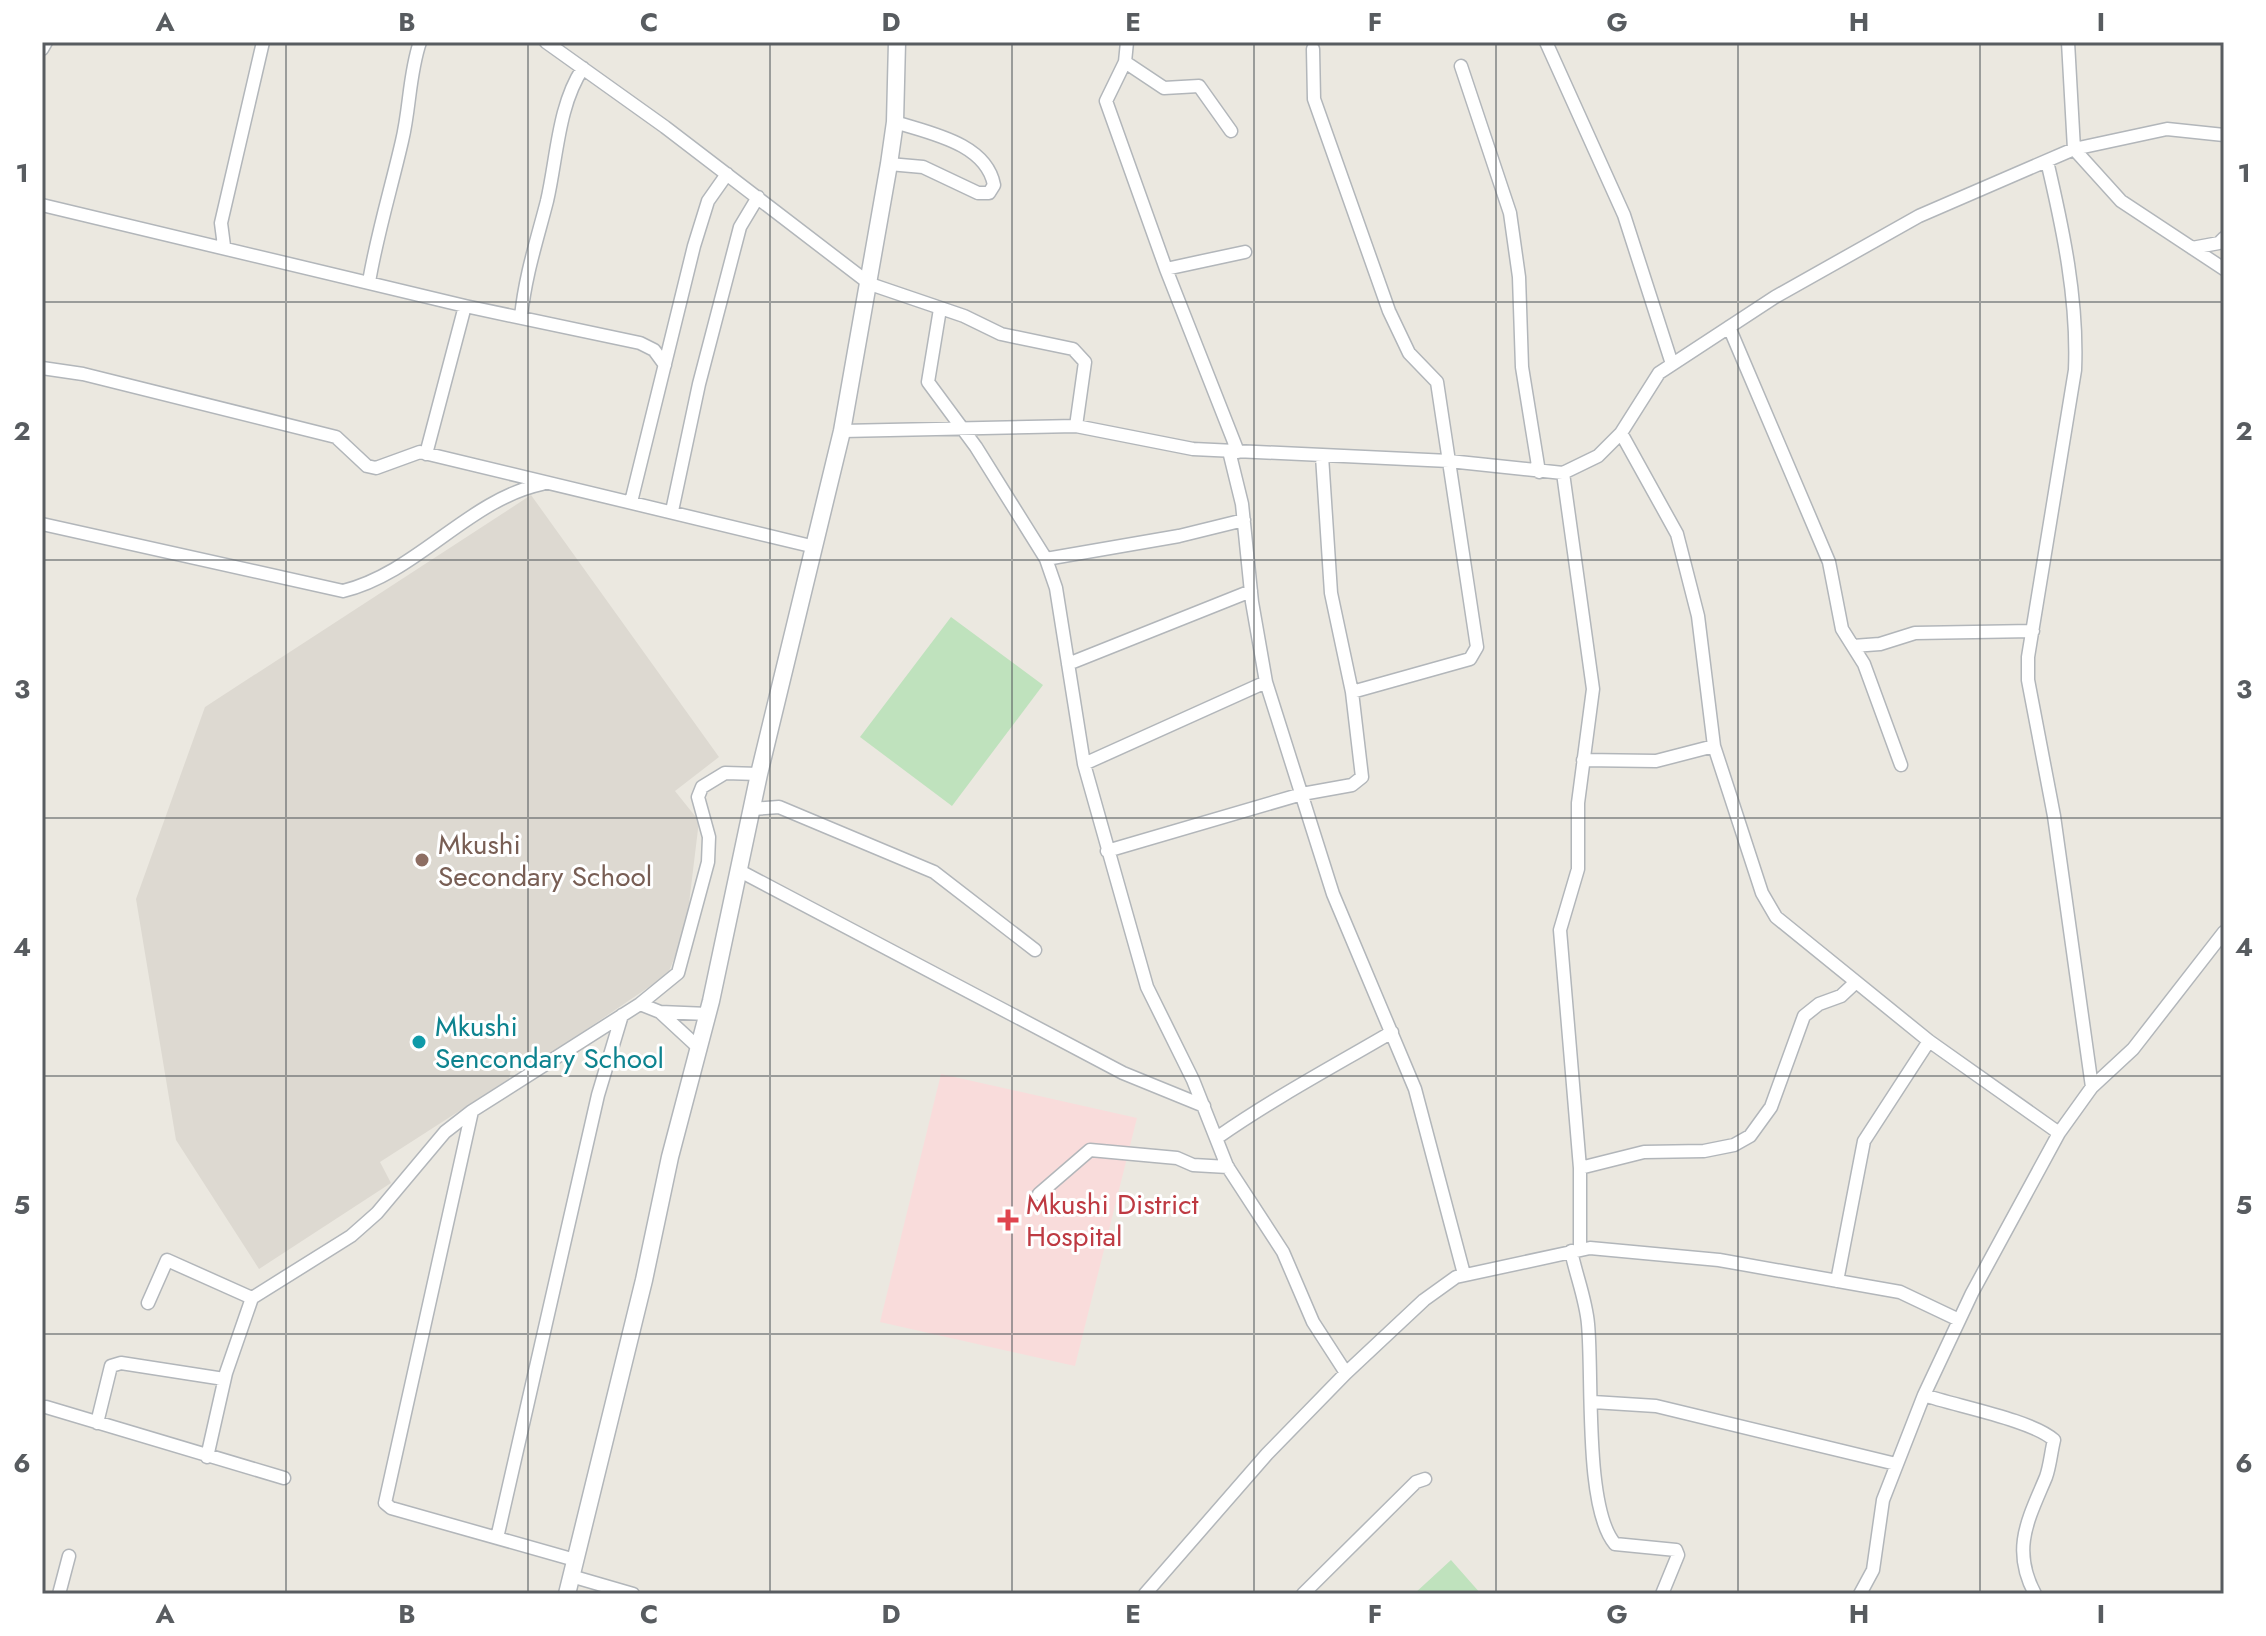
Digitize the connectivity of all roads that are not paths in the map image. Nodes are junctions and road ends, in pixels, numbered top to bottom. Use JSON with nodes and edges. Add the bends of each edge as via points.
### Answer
{"nodes":[{"id":1,"x":46,"y":42,"type":"edge"},
{"id":2,"x":263,"y":42,"type":"edge"},
{"id":3,"x":420,"y":42,"type":"edge"},
{"id":4,"x":546,"y":42,"type":"edge"},
{"id":5,"x":897,"y":42,"type":"edge"},
{"id":6,"x":1127,"y":42,"type":"edge"},
{"id":7,"x":1546,"y":42,"type":"edge"},
{"id":8,"x":2068,"y":42,"type":"edge"},
{"id":9,"x":42,"y":49,"type":"edge"},
{"id":10,"x":1313,"y":49,"type":"dead end"},
{"id":11,"x":1125,"y":62,"type":"junction"},
{"id":12,"x":1461,"y":66,"type":"dead end"},
{"id":13,"x":583,"y":68,"type":"junction"},
{"id":14,"x":895,"y":122,"type":"junction"},
{"id":15,"x":1231,"y":131,"type":"dead end"},
{"id":16,"x":2224,"y":135,"type":"edge"},
{"id":17,"x":2074,"y":149,"type":"junction"},
{"id":18,"x":2047,"y":161,"type":"junction"},
{"id":19,"x":889,"y":164,"type":"junction"},
{"id":20,"x":727,"y":174,"type":"junction"},
{"id":21,"x":758,"y":197,"type":"junction"},
{"id":22,"x":42,"y":205,"type":"edge"},
{"id":23,"x":2224,"y":238,"type":"edge"},
{"id":24,"x":224,"y":246,"type":"junction"},
{"id":25,"x":2192,"y":248,"type":"junction"},
{"id":26,"x":1245,"y":252,"type":"dead end"},
{"id":27,"x":1166,"y":269,"type":"junction"},
{"id":28,"x":2224,"y":269,"type":"edge"},
{"id":29,"x":369,"y":282,"type":"junction"},
{"id":30,"x":870,"y":284,"type":"junction"},
{"id":31,"x":465,"y":306,"type":"junction"},
{"id":32,"x":940,"y":309,"type":"junction"},
{"id":33,"x":521,"y":317,"type":"junction"},
{"id":34,"x":1729,"y":327,"type":"junction"},
{"id":35,"x":1672,"y":364,"type":"junction"},
{"id":36,"x":665,"y":365,"type":"junction"},
{"id":37,"x":42,"y":368,"type":"edge"},
{"id":38,"x":1076,"y":426,"type":"junction"},
{"id":39,"x":962,"y":430,"type":"junction"},
{"id":40,"x":842,"y":431,"type":"junction"},
{"id":41,"x":1621,"y":433,"type":"junction"},
{"id":42,"x":1234,"y":452,"type":"junction"},
{"id":43,"x":426,"y":454,"type":"junction"},
{"id":44,"x":1322,"y":456,"type":"junction"},
{"id":45,"x":1449,"y":461,"type":"junction"},
{"id":46,"x":1539,"y":472,"type":"junction"},
{"id":47,"x":1563,"y":473,"type":"junction"},
{"id":48,"x":547,"y":483,"type":"junction"},
{"id":49,"x":631,"y":502,"type":"junction"},
{"id":50,"x":672,"y":511,"type":"junction"},
{"id":51,"x":1244,"y":520,"type":"junction"},
{"id":52,"x":42,"y":524,"type":"edge"},
{"id":53,"x":815,"y":547,"type":"junction"},
{"id":54,"x":1046,"y":559,"type":"junction"},
{"id":55,"x":1251,"y":591,"type":"junction"},
{"id":56,"x":2033,"y":631,"type":"junction"},
{"id":57,"x":1853,"y":646,"type":"junction"},
{"id":58,"x":1068,"y":664,"type":"junction"},
{"id":59,"x":1266,"y":682,"type":"junction"},
{"id":60,"x":1352,"y":692,"type":"junction"},
{"id":61,"x":1714,"y":746,"type":"junction"},
{"id":62,"x":1583,"y":760,"type":"junction"},
{"id":63,"x":1084,"y":764,"type":"junction"},
{"id":64,"x":1901,"y":765,"type":"dead end"},
{"id":65,"x":759,"y":774,"type":"junction"},
{"id":66,"x":1302,"y":794,"type":"junction"},
{"id":67,"x":752,"y":809,"type":"junction"},
{"id":68,"x":1107,"y":851,"type":"junction"},
{"id":69,"x":738,"y":870,"type":"junction"},
{"id":70,"x":2224,"y":932,"type":"edge"},
{"id":71,"x":1035,"y":950,"type":"dead end"},
{"id":72,"x":1856,"y":982,"type":"junction"},
{"id":73,"x":640,"y":1004,"type":"junction"},
{"id":74,"x":660,"y":1012,"type":"junction"},
{"id":75,"x":708,"y":1014,"type":"junction"},
{"id":76,"x":622,"y":1015,"type":"junction"},
{"id":77,"x":1392,"y":1032,"type":"junction"},
{"id":78,"x":1929,"y":1041,"type":"junction"},
{"id":79,"x":700,"y":1049,"type":"junction"},
{"id":80,"x":2092,"y":1087,"type":"junction"},
{"id":81,"x":1204,"y":1106,"type":"junction"},
{"id":82,"x":472,"y":1111,"type":"junction"},
{"id":83,"x":2059,"y":1133,"type":"junction"},
{"id":84,"x":1218,"y":1137,"type":"junction"},
{"id":85,"x":1228,"y":1167,"type":"junction"},
{"id":86,"x":1580,"y":1168,"type":"junction"},
{"id":87,"x":1039,"y":1194,"type":"dead end"},
{"id":88,"x":1575,"y":1250,"type":"junction"},
{"id":89,"x":1464,"y":1274,"type":"junction"},
{"id":90,"x":1837,"y":1281,"type":"junction"},
{"id":91,"x":252,"y":1298,"type":"junction"},
{"id":92,"x":148,"y":1303,"type":"dead end"},
{"id":93,"x":1959,"y":1320,"type":"junction"},
{"id":94,"x":1346,"y":1373,"type":"junction"},
{"id":95,"x":224,"y":1379,"type":"junction"},
{"id":96,"x":1924,"y":1395,"type":"junction"},
{"id":97,"x":1593,"y":1402,"type":"junction"},
{"id":98,"x":46,"y":1407,"type":"dead end"},
{"id":99,"x":97,"y":1423,"type":"junction"},
{"id":100,"x":207,"y":1457,"type":"junction"},
{"id":101,"x":1896,"y":1464,"type":"junction"},
{"id":102,"x":284,"y":1478,"type":"dead end"},
{"id":103,"x":1425,"y":1479,"type":"dead end"},
{"id":104,"x":497,"y":1538,"type":"junction"},
{"id":105,"x":69,"y":1556,"type":"dead end"},
{"id":106,"x":573,"y":1568,"type":"junction"},
{"id":107,"x":59,"y":1594,"type":"edge"},
{"id":108,"x":567,"y":1594,"type":"edge"},
{"id":109,"x":633,"y":1594,"type":"edge"},
{"id":110,"x":1145,"y":1594,"type":"edge"},
{"id":111,"x":1303,"y":1594,"type":"edge"},
{"id":112,"x":1662,"y":1594,"type":"edge"},
{"id":113,"x":1860,"y":1594,"type":"edge"},
{"id":114,"x":2035,"y":1594,"type":"edge"}],
"edges":[{"from":1,"to":9,"type":"street"},
{"from":2,"to":24,"type":"street","via":[[221,223]]},
{"from":3,"to":29,"type":"street"},
{"from":4,"to":13,"type":"street"},
{"from":5,"to":14,"type":"street"},
{"from":6,"to":11,"type":"street"},
{"from":7,"to":35,"type":"street","via":[[1624,215]]},
{"from":8,"to":17,"type":"street"},
{"from":10,"to":45,"type":"street","via":[[1314,99],[1389,311],[1409,353],[1437,382]]},
{"from":11,"to":15,"type":"street","via":[[1164,88],[1199,86]]},
{"from":11,"to":27,"type":"street","via":[[1106,101]]},
{"from":12,"to":46,"type":"street","via":[[1510,213],[1519,277],[1522,367]]},
{"from":13,"to":20,"type":"street"},
{"from":13,"to":33,"type":"street","via":[[568,99]]},
{"from":14,"to":19,"type":"street"},
{"from":14,"to":19,"type":"street","via":[[972,152],[994,185],[989,193],[978,193],[923,167]]},
{"from":16,"to":17,"type":"street","via":[[2167,129]]},
{"from":17,"to":18,"type":"street"},
{"from":17,"to":25,"type":"street","via":[[2121,201]]},
{"from":18,"to":34,"type":"street","via":[[1919,216]]},
{"from":18,"to":56,"type":"street","via":[[2062,225],[2076,356]]},
{"from":19,"to":30,"type":"street"},
{"from":20,"to":21,"type":"street"},
{"from":20,"to":36,"type":"street","via":[[702,216]]},
{"from":21,"to":30,"type":"street"},
{"from":21,"to":50,"type":"street","via":[[740,227]]},
{"from":22,"to":24,"type":"street"},
{"from":23,"to":25,"type":"street"},
{"from":24,"to":29,"type":"street"},
{"from":25,"to":28,"type":"street"},
{"from":26,"to":27,"type":"street"},
{"from":27,"to":42,"type":"street"},
{"from":29,"to":31,"type":"street"},
{"from":30,"to":32,"type":"street"},
{"from":30,"to":40,"type":"street"},
{"from":31,"to":33,"type":"street"},
{"from":31,"to":43,"type":"street"},
{"from":32,"to":38,"type":"street","via":[[1001,334],[1081,355],[1085,362]]},
{"from":32,"to":39,"type":"street","via":[[928,382]]},
{"from":33,"to":36,"type":"street","via":[[640,343]]},
{"from":34,"to":35,"type":"street"},
{"from":34,"to":57,"type":"street","via":[[1829,562],[1842,629]]},
{"from":35,"to":41,"type":"street","via":[[1647,387]]},
{"from":36,"to":49,"type":"street"},
{"from":37,"to":43,"type":"street","via":[[336,437],[367,466]]},
{"from":38,"to":39,"type":"street"},
{"from":38,"to":42,"type":"street"},
{"from":39,"to":40,"type":"street"},
{"from":39,"to":54,"type":"street"},
{"from":40,"to":53,"type":"street"},
{"from":41,"to":47,"type":"street","via":[[1598,456]]},
{"from":41,"to":61,"type":"street","via":[[1677,534],[1684,557],[1698,616]]},
{"from":42,"to":44,"type":"street"},
{"from":42,"to":51,"type":"street"},
{"from":43,"to":48,"type":"street"},
{"from":44,"to":45,"type":"street"},
{"from":44,"to":60,"type":"street","via":[[1331,593]]},
{"from":45,"to":46,"type":"street"},
{"from":45,"to":60,"type":"street","via":[[1476,654]]},
{"from":46,"to":47,"type":"street"},
{"from":47,"to":62,"type":"street","via":[[1592,666]]},
{"from":48,"to":49,"type":"street"},
{"from":48,"to":52,"type":"street","via":[[502,499],[369,585],[343,591]]},
{"from":49,"to":50,"type":"street"},
{"from":50,"to":53,"type":"street"},
{"from":51,"to":54,"type":"street"},
{"from":51,"to":55,"type":"street"},
{"from":53,"to":65,"type":"street"},
{"from":54,"to":58,"type":"street"},
{"from":55,"to":58,"type":"street"},
{"from":55,"to":59,"type":"street"},
{"from":56,"to":57,"type":"street","via":[[1915,633]]},
{"from":56,"to":80,"type":"street","via":[[2028,680],[2054,816]]},
{"from":57,"to":64,"type":"street"},
{"from":58,"to":63,"type":"street"},
{"from":59,"to":63,"type":"street"},
{"from":59,"to":66,"type":"street"},
{"from":60,"to":66,"type":"street","via":[[1362,777],[1352,785]]},
{"from":61,"to":62,"type":"street","via":[[1656,761]]},
{"from":61,"to":72,"type":"street","via":[[1762,893],[1776,917]]},
{"from":62,"to":86,"type":"street","via":[[1578,869],[1560,930]]},
{"from":63,"to":68,"type":"street"},
{"from":65,"to":67,"type":"street"},
{"from":65,"to":73,"type":"street","via":[[725,773],[702,787],[698,797],[709,837],[708,862],[681,969]]},
{"from":66,"to":68,"type":"street"},
{"from":66,"to":77,"type":"street","via":[[1333,894]]},
{"from":67,"to":69,"type":"street"},
{"from":67,"to":71,"type":"street","via":[[779,807],[934,872]]},
{"from":68,"to":81,"type":"street","via":[[1147,987]]},
{"from":69,"to":75,"type":"street"},
{"from":69,"to":81,"type":"street","via":[[1123,1073]]},
{"from":70,"to":80,"type":"street","via":[[2133,1049]]},
{"from":72,"to":78,"type":"street"},
{"from":72,"to":86,"type":"street","via":[[1804,1016],[1771,1107],[1750,1136],[1704,1151],[1644,1152]]},
{"from":73,"to":74,"type":"street"},
{"from":73,"to":76,"type":"street"},
{"from":74,"to":75,"type":"street"},
{"from":74,"to":79,"type":"street"},
{"from":75,"to":79,"type":"street"},
{"from":76,"to":82,"type":"street"},
{"from":76,"to":104,"type":"street","via":[[598,1095]]},
{"from":77,"to":84,"type":"street"},
{"from":77,"to":89,"type":"street","via":[[1415,1089]]},
{"from":78,"to":83,"type":"street"},
{"from":78,"to":90,"type":"street","via":[[1864,1141]]},
{"from":79,"to":106,"type":"street"},
{"from":80,"to":83,"type":"street"},
{"from":81,"to":84,"type":"street"},
{"from":82,"to":91,"type":"street","via":[[445,1132],[351,1236]]},
{"from":82,"to":104,"type":"street","via":[[385,1503]]},
{"from":83,"to":93,"type":"street"},
{"from":84,"to":85,"type":"street"},
{"from":85,"to":87,"type":"street","via":[[1090,1150]]},
{"from":85,"to":94,"type":"street","via":[[1283,1252],[1313,1322]]},
{"from":86,"to":88,"type":"street"},
{"from":88,"to":89,"type":"street"},
{"from":88,"to":90,"type":"street","via":[[1719,1260]]},
{"from":88,"to":97,"type":"street","via":[[1588,1320]]},
{"from":89,"to":94,"type":"street","via":[[1424,1300]]},
{"from":90,"to":93,"type":"street","via":[[1900,1292]]},
{"from":91,"to":92,"type":"street","via":[[167,1260]]},
{"from":91,"to":95,"type":"street"},
{"from":93,"to":96,"type":"street"},
{"from":94,"to":110,"type":"street"},
{"from":95,"to":99,"type":"street","via":[[121,1363],[111,1366]]},
{"from":95,"to":100,"type":"street"},
{"from":96,"to":101,"type":"street"},
{"from":96,"to":114,"type":"street","via":[[2045,1432],[2054,1440],[2024,1537],[2023,1570]]},
{"from":97,"to":101,"type":"street","via":[[1648,1404]]},
{"from":97,"to":112,"type":"street","via":[[1597,1493],[1604,1526],[1615,1544],[1676,1550]]},
{"from":98,"to":99,"type":"street"},
{"from":99,"to":100,"type":"street"},
{"from":100,"to":102,"type":"street"},
{"from":101,"to":113,"type":"street","via":[[1883,1500],[1873,1570]]},
{"from":103,"to":111,"type":"street"},
{"from":104,"to":106,"type":"street"},
{"from":105,"to":107,"type":"street"},
{"from":106,"to":108,"type":"street"},
{"from":106,"to":109,"type":"street"}]}
